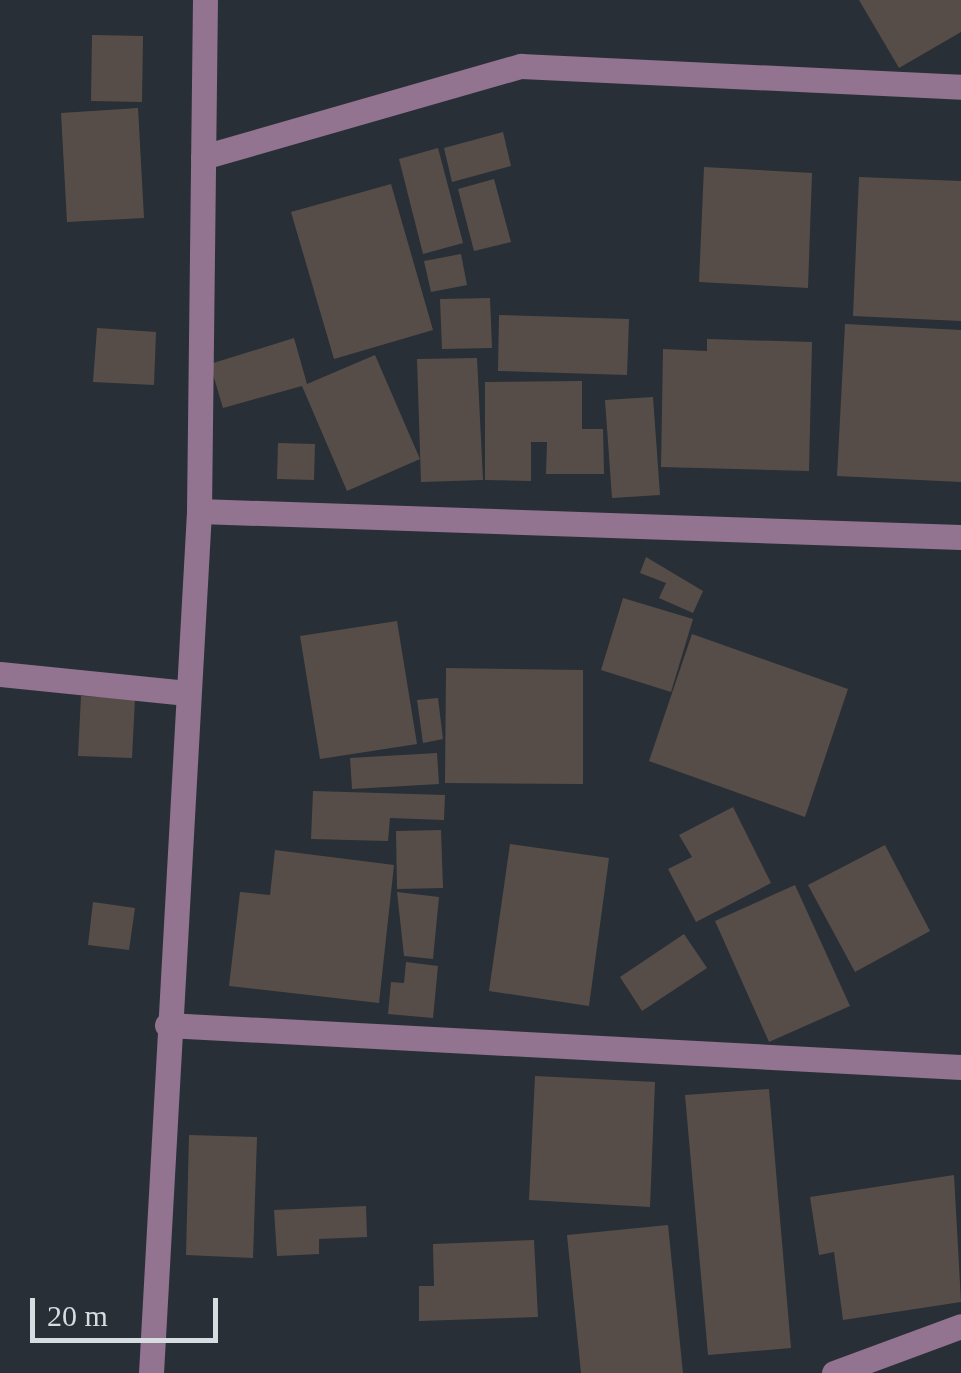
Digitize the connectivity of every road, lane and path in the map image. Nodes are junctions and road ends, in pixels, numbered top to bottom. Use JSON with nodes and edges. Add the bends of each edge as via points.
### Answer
{"nodes":[{"id":1,"x":205,"y":0,"type":"edge"},
{"id":2,"x":961,"y":86,"type":"edge"},
{"id":3,"x":203,"y":157,"type":"junction"},
{"id":4,"x":200,"y":511,"type":"junction"},
{"id":5,"x":961,"y":537,"type":"edge"},
{"id":6,"x":0,"y":674,"type":"edge"},
{"id":7,"x":188,"y":693,"type":"junction"},
{"id":8,"x":168,"y":1025,"type":"junction"},
{"id":9,"x":961,"y":1067,"type":"edge"},
{"id":10,"x":961,"y":1326,"type":"edge"},
{"id":11,"x":152,"y":1373,"type":"edge"},
{"id":12,"x":834,"y":1373,"type":"edge"}],
"edges":[{"from":1,"to":3,"type":"street"},
{"from":2,"to":3,"type":"street","via":[[521,66]]},
{"from":3,"to":4,"type":"street"},
{"from":4,"to":5,"type":"street"},
{"from":4,"to":7,"type":"street"},
{"from":6,"to":7,"type":"street"},
{"from":7,"to":8,"type":"street"},
{"from":8,"to":9,"type":"street"},
{"from":8,"to":11,"type":"street"},
{"from":10,"to":12,"type":"street"}]}
